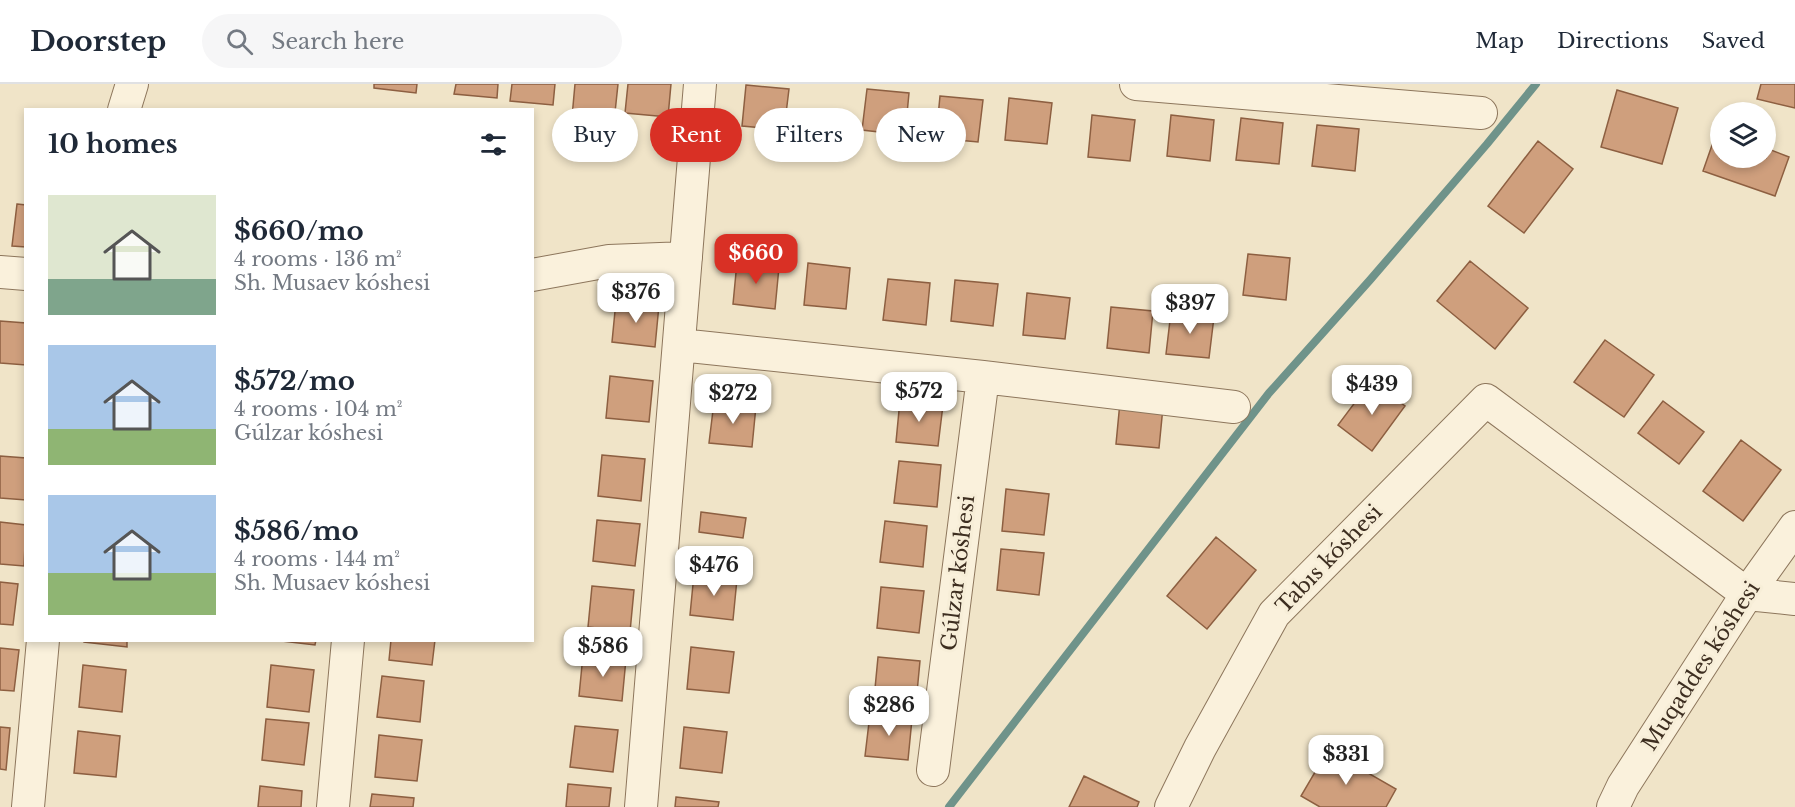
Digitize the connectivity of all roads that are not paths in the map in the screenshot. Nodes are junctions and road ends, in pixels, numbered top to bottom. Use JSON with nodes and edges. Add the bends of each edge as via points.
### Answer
{"nodes":[{"id":1,"x":132,"y":84,"type":"edge"},
{"id":2,"x":700,"y":84,"type":"edge"},
{"id":3,"x":1136,"y":84,"type":"edge"},
{"id":4,"x":125,"y":108,"type":"edge"},
{"id":5,"x":1481,"y":113,"type":"dead end"},
{"id":6,"x":686,"y":258,"type":"junction"},
{"id":7,"x":0,"y":272,"type":"edge"},
{"id":8,"x":24,"y":274,"type":"edge"},
{"id":9,"x":534,"y":274,"type":"edge"},
{"id":10,"x":680,"y":345,"type":"junction"},
{"id":11,"x":983,"y":376,"type":"junction"},
{"id":12,"x":1234,"y":407,"type":"dead end"},
{"id":13,"x":1795,"y":527,"type":"edge"},
{"id":14,"x":1747,"y":594,"type":"junction"},
{"id":15,"x":1795,"y":599,"type":"edge"},
{"id":16,"x":43,"y":642,"type":"edge"},
{"id":17,"x":348,"y":642,"type":"edge"},
{"id":18,"x":933,"y":770,"type":"dead end"},
{"id":19,"x":28,"y":807,"type":"edge"},
{"id":20,"x":333,"y":807,"type":"edge"},
{"id":21,"x":641,"y":807,"type":"edge"},
{"id":22,"x":1171,"y":807,"type":"edge"},
{"id":23,"x":1613,"y":807,"type":"edge"}],
"edges":[{"from":1,"to":4,"type":"street"},
{"from":2,"to":6,"type":"street"},
{"from":3,"to":5,"type":"street"},
{"from":6,"to":9,"type":"street","via":[[609,261]]},
{"from":6,"to":10,"type":"street"},
{"from":7,"to":8,"type":"street"},
{"from":10,"to":11,"type":"street"},
{"from":10,"to":21,"type":"street"},
{"from":11,"to":12,"type":"street"},
{"from":11,"to":18,"type":"street","name":"Gúlzar kóshesi"},
{"from":13,"to":14,"type":"street","name":"Muqaddes kóshesi"},
{"from":14,"to":15,"type":"street"},
{"from":14,"to":22,"type":"street","name":"Tabıs kóshesi","via":[[1486,400],[1274,614]]},
{"from":14,"to":23,"type":"street","name":"Muqaddes kóshesi"},
{"from":16,"to":19,"type":"street"},
{"from":17,"to":20,"type":"street"}]}
